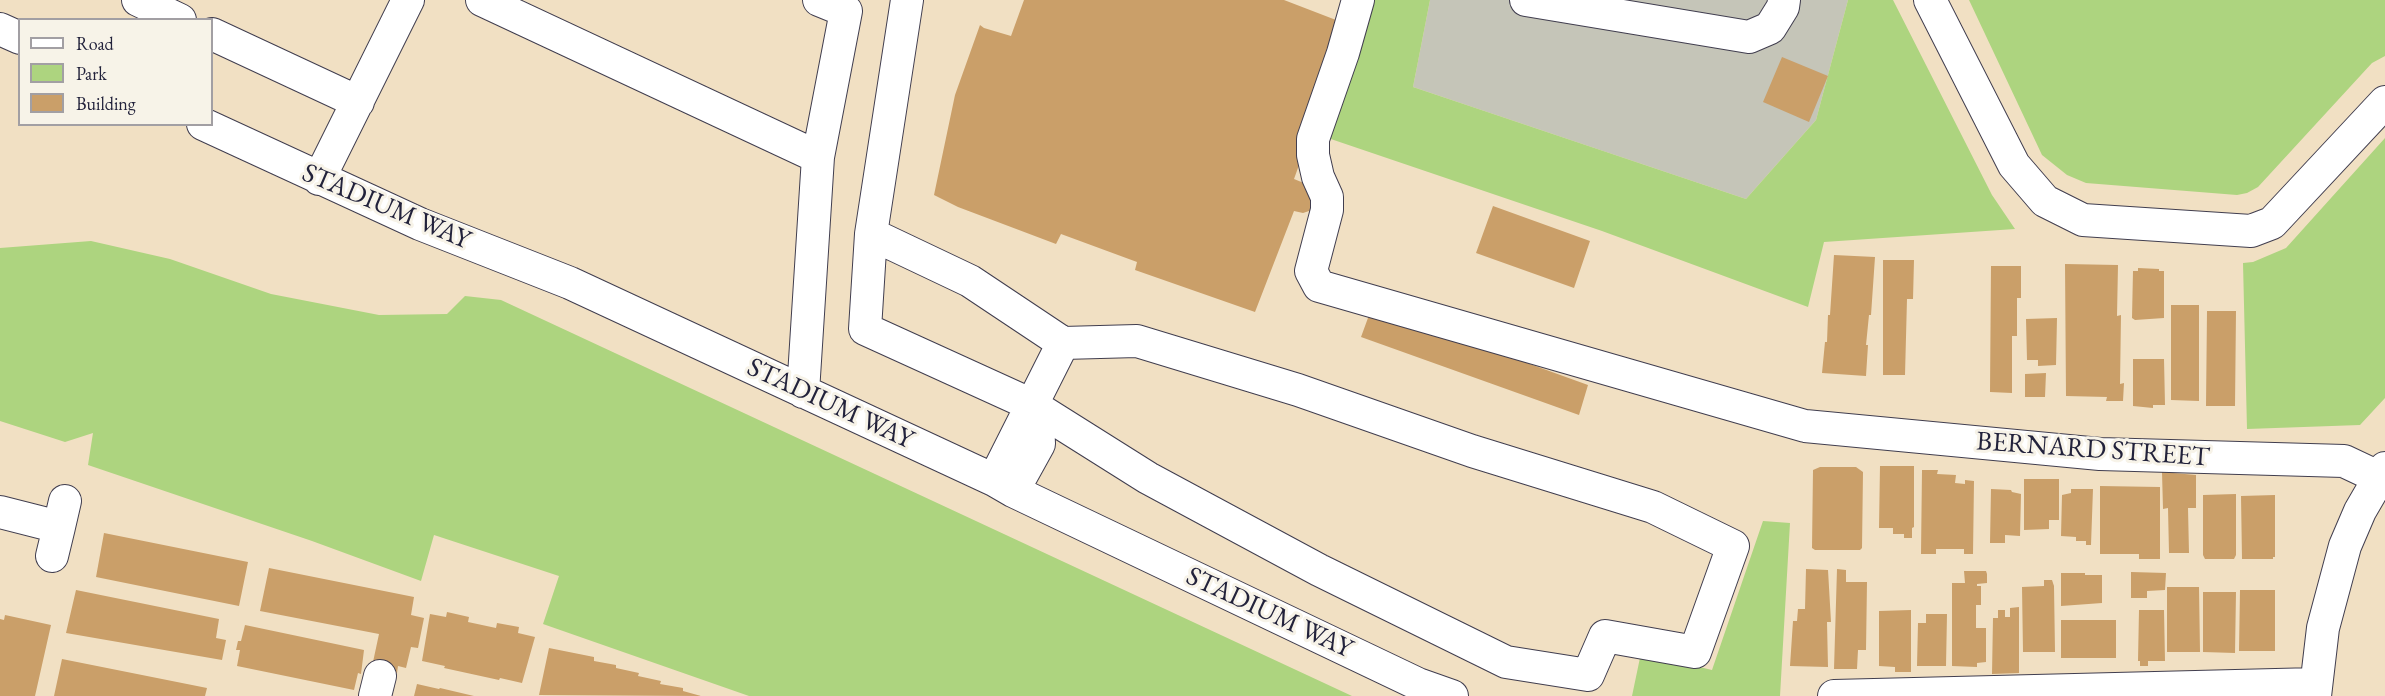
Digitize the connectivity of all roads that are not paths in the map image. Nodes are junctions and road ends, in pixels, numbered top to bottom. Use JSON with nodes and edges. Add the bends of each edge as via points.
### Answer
{"nodes":[{"id":1,"x":138,"y":0,"type":"edge"},
{"id":2,"x":408,"y":0,"type":"edge"},
{"id":3,"x":482,"y":0,"type":"edge"},
{"id":4,"x":819,"y":0,"type":"edge"},
{"id":5,"x":907,"y":0,"type":"edge"},
{"id":6,"x":1358,"y":0,"type":"edge"},
{"id":7,"x":1526,"y":0,"type":"edge"},
{"id":8,"x":1784,"y":0,"type":"edge"},
{"id":9,"x":1930,"y":0,"type":"edge"},
{"id":10,"x":176,"y":18,"type":"edge"},
{"id":11,"x":0,"y":29,"type":"edge"},
{"id":12,"x":213,"y":34,"type":"edge"},
{"id":13,"x":18,"y":37,"type":"edge"},
{"id":14,"x":358,"y":102,"type":"junction"},
{"id":15,"x":2385,"y":102,"type":"edge"},
{"id":16,"x":207,"y":126,"type":"edge"},
{"id":17,"x":818,"y":157,"type":"junction"},
{"id":18,"x":319,"y":179,"type":"junction"},
{"id":19,"x":871,"y":234,"type":"junction"},
{"id":20,"x":1063,"y":343,"type":"junction"},
{"id":21,"x":803,"y":392,"type":"junction"},
{"id":22,"x":1032,"y":405,"type":"junction"},
{"id":23,"x":2382,"y":473,"type":"edge"},
{"id":24,"x":1004,"y":486,"type":"junction"},
{"id":25,"x":0,"y":512,"type":"edge"},
{"id":26,"x":59,"y":528,"type":"dead end"},
{"id":27,"x":2316,"y":690,"type":"edge"},
{"id":28,"x":2007,"y":694,"type":"edge"},
{"id":29,"x":1452,"y":696,"type":"edge"},
{"id":30,"x":1834,"y":696,"type":"edge"}],
"edges":[{"from":1,"to":10,"type":"street"},
{"from":2,"to":14,"type":"street"},
{"from":3,"to":17,"type":"street"},
{"from":4,"to":17,"type":"street","via":[[846,11]]},
{"from":5,"to":19,"type":"street"},
{"from":6,"to":23,"type":"street","name":"BERNARD STREET","via":[[1314,139],[1313,155],[1327,197],[1311,271],[1319,286],[1805,426],[2100,454],[2344,461]]},
{"from":7,"to":8,"type":"street","via":[[1749,37],[1770,28]]},
{"from":9,"to":15,"type":"street","via":[[2014,165],[2045,201],[2083,220],[2251,231],[2272,223]]},
{"from":11,"to":13,"type":"street"},
{"from":12,"to":14,"type":"street"},
{"from":14,"to":18,"type":"street"},
{"from":16,"to":18,"type":"street","name":"STADIUM WAY"},
{"from":17,"to":21,"type":"street"},
{"from":18,"to":21,"type":"street","name":"STADIUM WAY","via":[[570,283]]},
{"from":19,"to":20,"type":"street","via":[[970,281]]},
{"from":19,"to":22,"type":"street","via":[[865,329]]},
{"from":20,"to":22,"type":"street"},
{"from":20,"to":22,"type":"street","via":[[1137,341],[1155,346],[1653,507],[1733,546],[1695,652],[1605,636],[1588,675],[1506,662],[1319,570],[1148,478]]},
{"from":21,"to":24,"type":"street","name":"STADIUM WAY"},
{"from":22,"to":24,"type":"street"},
{"from":23,"to":27,"type":"street","via":[[2345,546],[2323,628]]},
{"from":24,"to":29,"type":"street","name":"STADIUM WAY","via":[[1418,684]]},
{"from":25,"to":26,"type":"street"},
{"from":27,"to":28,"type":"street"},
{"from":28,"to":30,"type":"street"}]}
